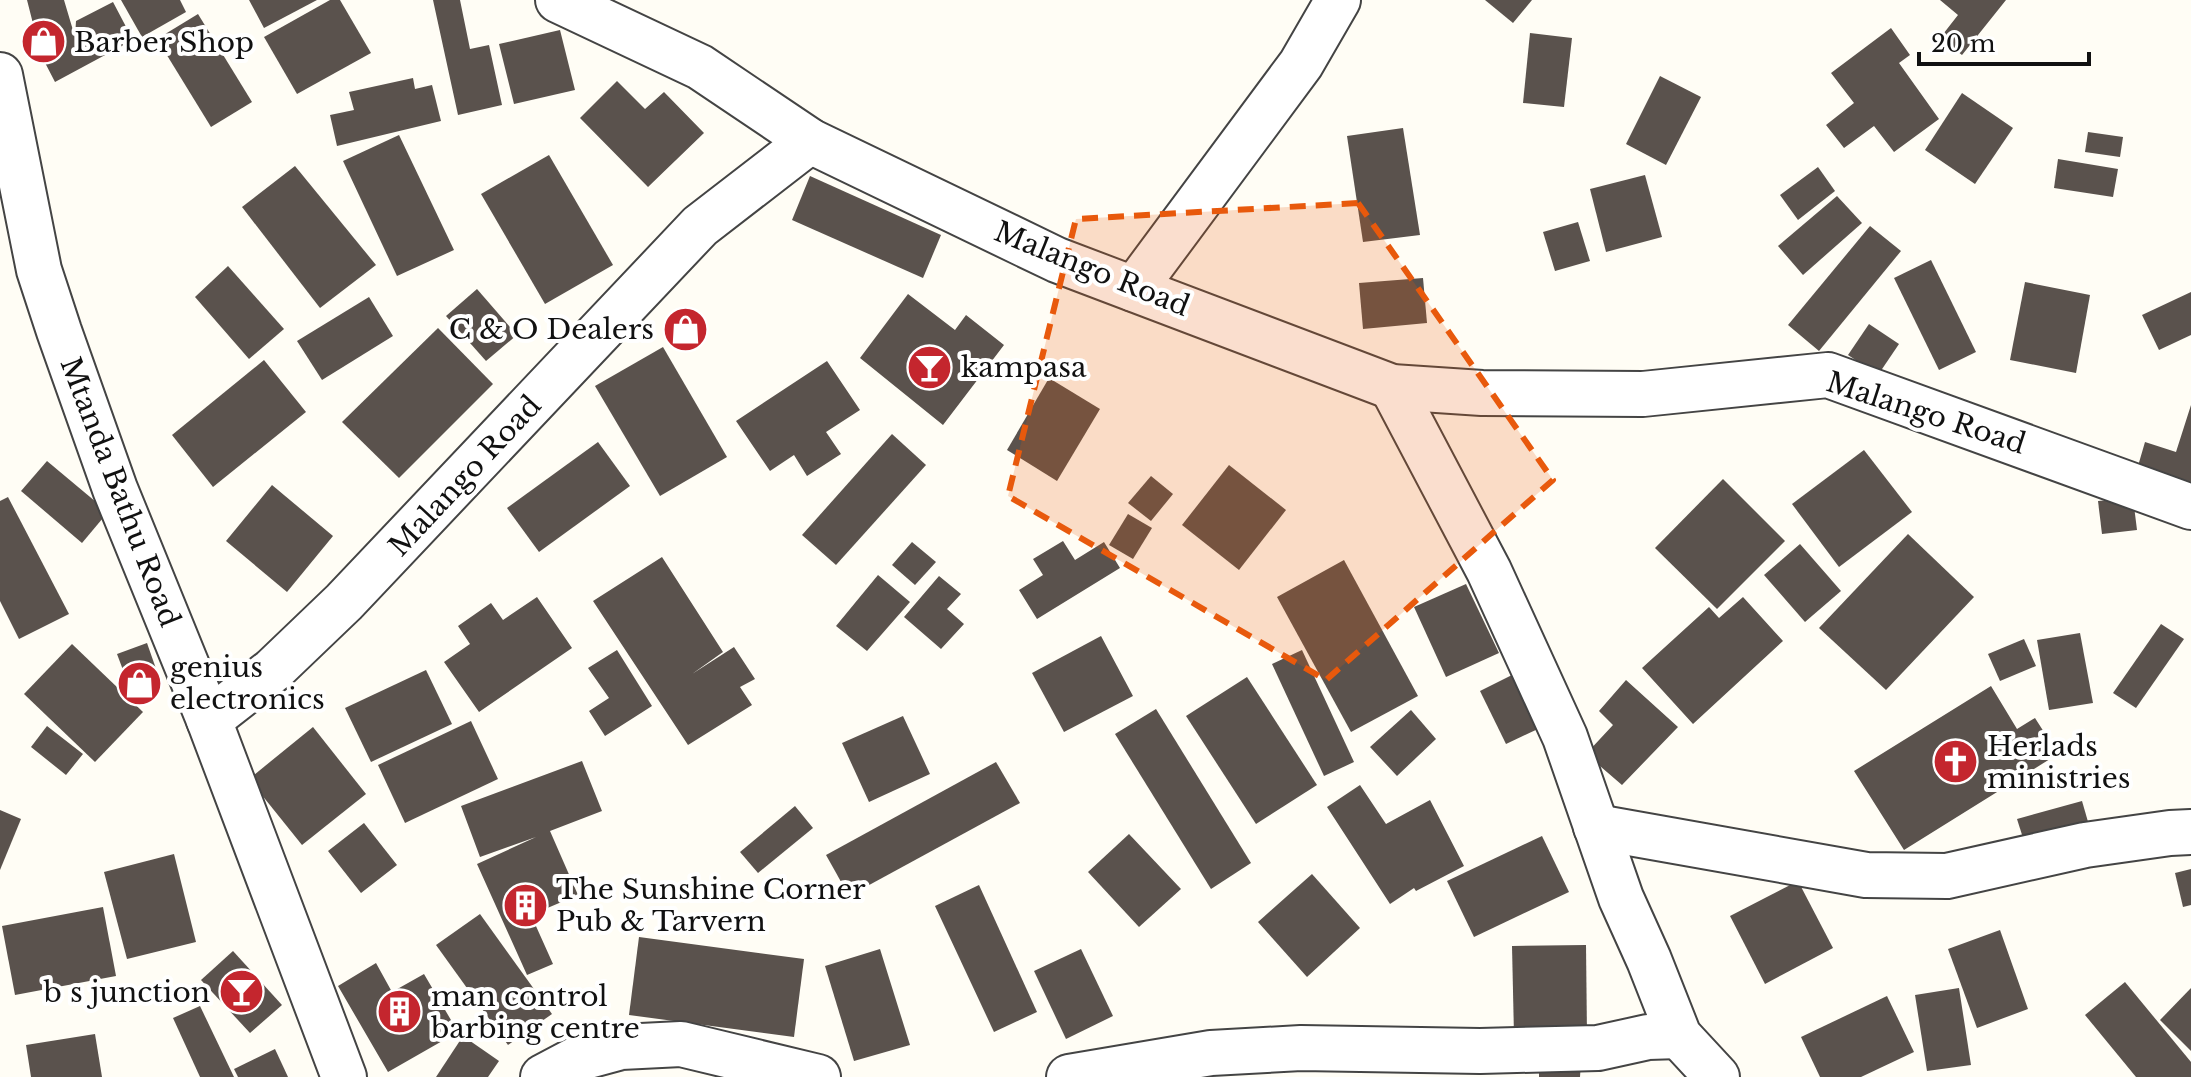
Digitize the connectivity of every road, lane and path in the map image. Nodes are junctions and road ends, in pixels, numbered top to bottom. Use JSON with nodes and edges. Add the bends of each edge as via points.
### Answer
{"nodes":[{"id":1,"x":558,"y":0,"type":"edge"},
{"id":2,"x":1338,"y":0,"type":"edge"},
{"id":3,"x":0,"y":75,"type":"edge"},
{"id":4,"x":810,"y":141,"type":"junction"},
{"id":5,"x":1134,"y":289,"type":"junction"},
{"id":6,"x":1392,"y":387,"type":"junction"},
{"id":7,"x":2191,"y":507,"type":"edge"},
{"id":8,"x":209,"y":720,"type":"junction"},
{"id":9,"x":1596,"y":827,"type":"junction"},
{"id":10,"x":2191,"y":832,"type":"edge"},
{"id":11,"x":1679,"y":1036,"type":"junction"},
{"id":12,"x":344,"y":1077,"type":"edge"},
{"id":13,"x":543,"y":1077,"type":"edge"},
{"id":14,"x":818,"y":1077,"type":"edge"},
{"id":15,"x":1069,"y":1077,"type":"edge"},
{"id":16,"x":1717,"y":1077,"type":"edge"}],
"edges":[{"from":1,"to":4,"type":"street","via":[[700,67]]},
{"from":2,"to":5,"type":"street","via":[[1301,64]]},
{"from":3,"to":8,"type":"street","name":"Mtanda Bathu Road","via":[[39,270],[115,489]]},
{"from":4,"to":5,"type":"street","name":"Malango Road","via":[[1057,260]]},
{"from":4,"to":8,"type":"street","name":"Malango Road","via":[[700,226],[354,592],[273,670]]},
{"from":5,"to":6,"type":"street","name":"Malango Road"},
{"from":6,"to":7,"type":"street","name":"Malango Road","via":[[1643,394],[1828,375]]},
{"from":6,"to":9,"type":"street","via":[[1489,571],[1565,737]]},
{"from":8,"to":12,"type":"street","name":"Mtanda Bathu Road"},
{"from":9,"to":10,"type":"street","via":[[1866,875],[1947,876],[2085,845]]},
{"from":9,"to":11,"type":"street"},
{"from":11,"to":15,"type":"street","via":[[1598,1048],[1286,1048],[1211,1053]]},
{"from":11,"to":16,"type":"street"},
{"from":13,"to":14,"type":"street","via":[[577,1059],[621,1047],[681,1044]]}]}
